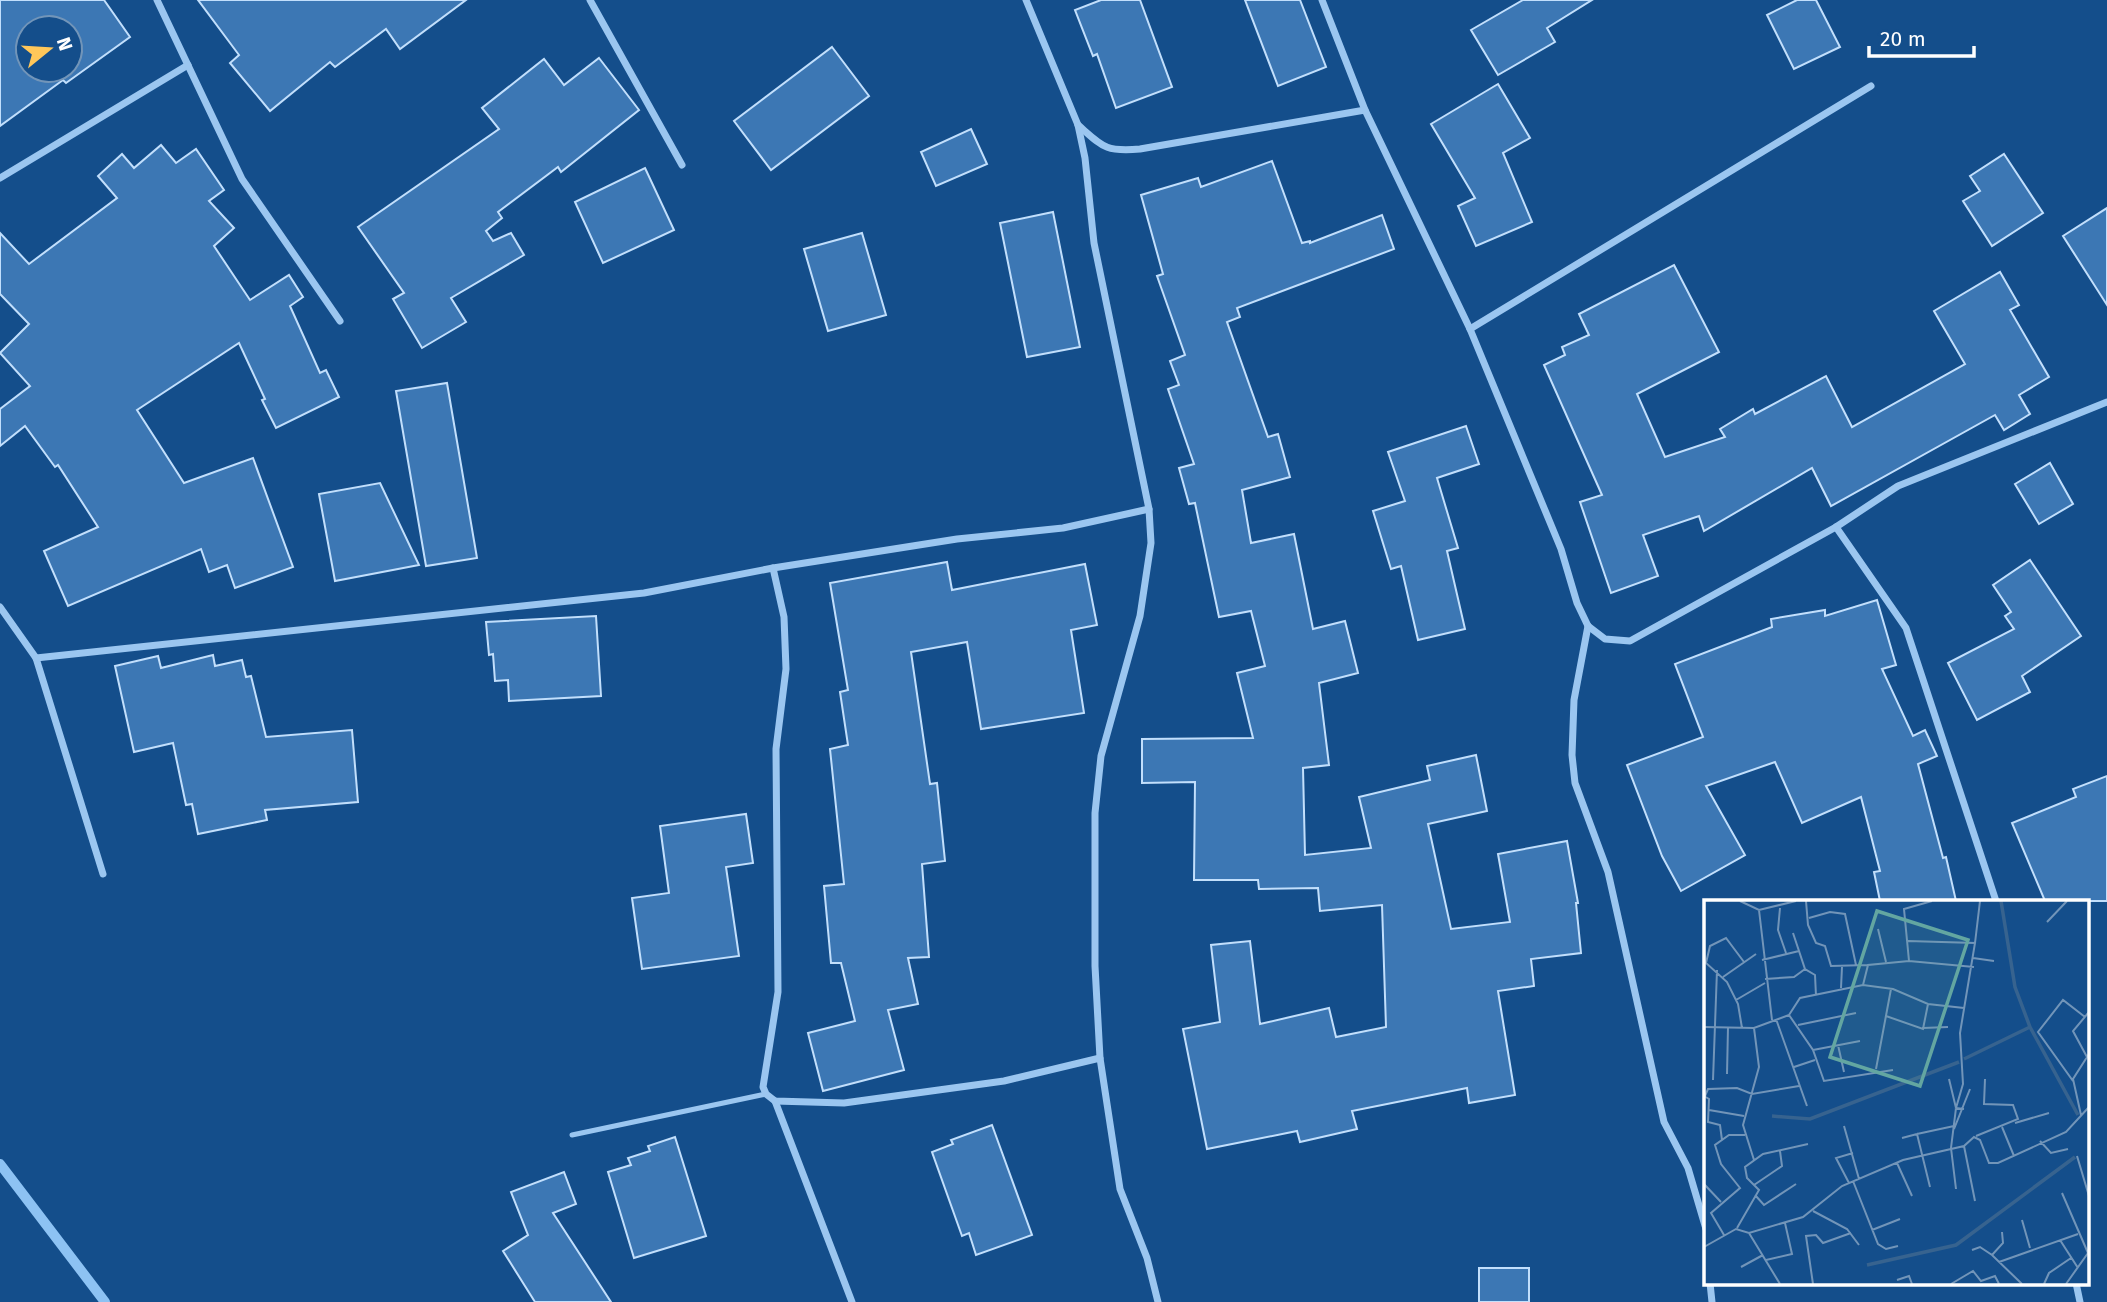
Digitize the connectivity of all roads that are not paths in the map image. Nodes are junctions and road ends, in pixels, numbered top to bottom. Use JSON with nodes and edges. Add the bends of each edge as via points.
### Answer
{"nodes":[{"id":1,"x":157,"y":0,"type":"edge"},
{"id":2,"x":590,"y":0,"type":"edge"},
{"id":3,"x":1026,"y":0,"type":"edge"},
{"id":4,"x":1322,"y":0,"type":"edge"},
{"id":5,"x":188,"y":65,"type":"junction"},
{"id":6,"x":1871,"y":86,"type":"dead end"},
{"id":7,"x":1365,"y":110,"type":"junction"},
{"id":8,"x":1078,"y":125,"type":"junction"},
{"id":9,"x":682,"y":164,"type":"dead end"},
{"id":10,"x":0,"y":178,"type":"edge"},
{"id":11,"x":340,"y":321,"type":"dead end"},
{"id":12,"x":1470,"y":329,"type":"junction"},
{"id":13,"x":2107,"y":402,"type":"edge"},
{"id":14,"x":1149,"y":509,"type":"junction"},
{"id":15,"x":1836,"y":527,"type":"junction"},
{"id":16,"x":773,"y":568,"type":"junction"},
{"id":17,"x":0,"y":607,"type":"edge"},
{"id":18,"x":1588,"y":625,"type":"junction"},
{"id":19,"x":36,"y":658,"type":"junction"},
{"id":20,"x":103,"y":874,"type":"dead end"},
{"id":21,"x":1996,"y":900,"type":"edge"},
{"id":22,"x":1100,"y":1058,"type":"junction"},
{"id":23,"x":766,"y":1094,"type":"junction"},
{"id":24,"x":775,"y":1101,"type":"junction"},
{"id":25,"x":572,"y":1135,"type":"dead end"},
{"id":26,"x":1704,"y":1222,"type":"edge"},
{"id":27,"x":1710,"y":1284,"type":"edge"},
{"id":28,"x":2076,"y":1284,"type":"edge"},
{"id":29,"x":852,"y":1302,"type":"edge"},
{"id":30,"x":1158,"y":1302,"type":"edge"},
{"id":31,"x":1712,"y":1302,"type":"edge"},
{"id":32,"x":2080,"y":1302,"type":"edge"}],
"edges":[{"from":1,"to":5,"type":"street"},
{"from":2,"to":9,"type":"street"},
{"from":3,"to":8,"type":"street"},
{"from":4,"to":7,"type":"street"},
{"from":5,"to":10,"type":"street"},
{"from":5,"to":11,"type":"street","via":[[242,179]]},
{"from":6,"to":12,"type":"street"},
{"from":7,"to":8,"type":"street","via":[[1116,151]]},
{"from":7,"to":12,"type":"street"},
{"from":8,"to":14,"type":"street","via":[[1094,243]]},
{"from":12,"to":18,"type":"street"},
{"from":13,"to":15,"type":"street","via":[[1898,486]]},
{"from":14,"to":16,"type":"street","via":[[1063,528],[957,539]]},
{"from":14,"to":22,"type":"street","via":[[1152,543],[1140,616],[1101,756],[1095,813]]},
{"from":15,"to":18,"type":"street","via":[[1630,640],[1605,639]]},
{"from":15,"to":21,"type":"street","via":[[1906,628]]},
{"from":16,"to":19,"type":"street","via":[[644,593]]},
{"from":16,"to":23,"type":"street","via":[[784,617],[786,669],[776,749],[778,992],[763,1087]]},
{"from":17,"to":19,"type":"street"},
{"from":18,"to":26,"type":"street","via":[[1574,700],[1576,783],[1608,872],[1664,1122],[1688,1168]]},
{"from":19,"to":20,"type":"street"},
{"from":22,"to":24,"type":"street","via":[[1004,1081],[884,1098],[844,1103]]},
{"from":22,"to":30,"type":"street","via":[[1120,1189],[1147,1258]]},
{"from":23,"to":24,"type":"street"},
{"from":23,"to":25,"type":"lane"},
{"from":24,"to":29,"type":"street"},
{"from":27,"to":31,"type":"street"},
{"from":28,"to":32,"type":"street"}]}
